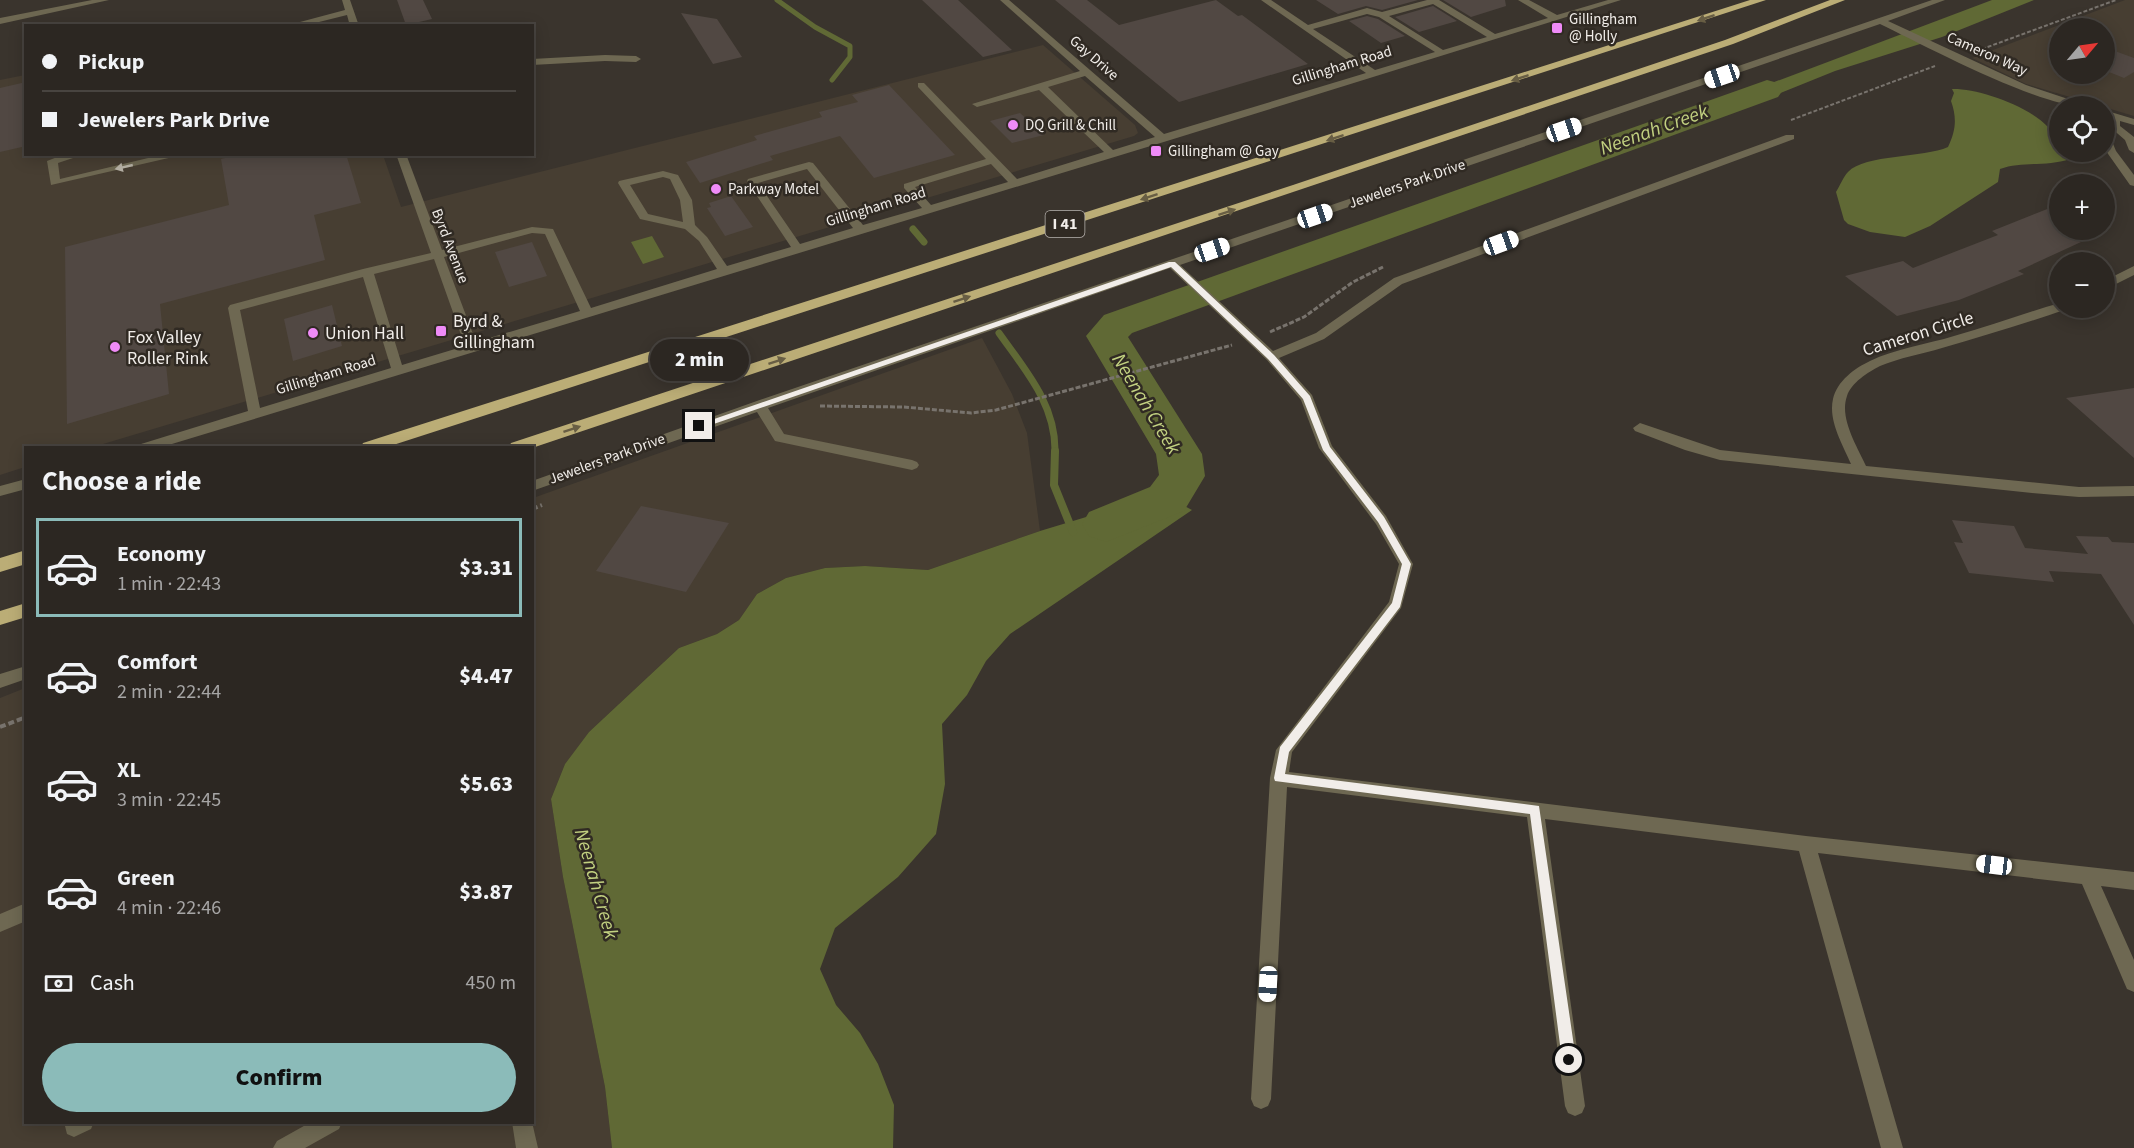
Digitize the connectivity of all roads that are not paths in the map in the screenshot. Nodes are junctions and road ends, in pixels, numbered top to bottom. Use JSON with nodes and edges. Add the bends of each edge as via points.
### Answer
{"nodes":[{"id":1,"x":105,"y":0,"type":"edge"},
{"id":2,"x":346,"y":0,"type":"edge"},
{"id":3,"x":1004,"y":0,"type":"edge"},
{"id":4,"x":1265,"y":0,"type":"edge"},
{"id":5,"x":1433,"y":0,"type":"edge"},
{"id":6,"x":1522,"y":0,"type":"edge"},
{"id":7,"x":1617,"y":0,"type":"edge"},
{"id":8,"x":1761,"y":0,"type":"edge"},
{"id":9,"x":1840,"y":0,"type":"edge"},
{"id":10,"x":1941,"y":0,"type":"edge"},
{"id":11,"x":350,"y":12,"type":"junction"},
{"id":12,"x":1382,"y":15,"type":"junction"},
{"id":13,"x":1555,"y":18,"type":"junction"},
{"id":14,"x":0,"y":21,"type":"edge"},
{"id":15,"x":1880,"y":21,"type":"junction"},
{"id":16,"x":311,"y":23,"type":"edge"},
{"id":17,"x":354,"y":24,"type":"edge"},
{"id":18,"x":1306,"y":28,"type":"junction"},
{"id":19,"x":1494,"y":38,"type":"junction"},
{"id":20,"x":1442,"y":53,"type":"junction"},
{"id":21,"x":636,"y":59,"type":"dead end"},
{"id":22,"x":534,"y":62,"type":"edge"},
{"id":23,"x":1087,"y":72,"type":"junction"},
{"id":24,"x":1374,"y":74,"type":"junction"},
{"id":25,"x":921,"y":85,"type":"dead end"},
{"id":26,"x":1041,"y":86,"type":"junction"},
{"id":27,"x":2052,"y":96,"type":"edge"},
{"id":28,"x":977,"y":104,"type":"dead end"},
{"id":29,"x":2134,"y":107,"type":"edge"},
{"id":30,"x":2115,"y":118,"type":"edge"},
{"id":31,"x":2115,"y":119,"type":"edge"},
{"id":32,"x":2115,"y":120,"type":"edge"},
{"id":33,"x":2134,"y":122,"type":"edge"},
{"id":34,"x":1790,"y":137,"type":"dead end"},
{"id":35,"x":1162,"y":139,"type":"junction"},
{"id":36,"x":2134,"y":150,"type":"edge"},
{"id":37,"x":1112,"y":154,"type":"junction"},
{"id":38,"x":72,"y":156,"type":"edge"},
{"id":39,"x":172,"y":156,"type":"edge"},
{"id":40,"x":402,"y":156,"type":"edge"},
{"id":41,"x":2115,"y":158,"type":"edge"},
{"id":42,"x":993,"y":160,"type":"junction"},
{"id":43,"x":1015,"y":183,"type":"junction"},
{"id":44,"x":2134,"y":183,"type":"edge"},
{"id":45,"x":928,"y":208,"type":"junction"},
{"id":46,"x":689,"y":226,"type":"junction"},
{"id":47,"x":860,"y":229,"type":"junction"},
{"id":48,"x":797,"y":248,"type":"junction"},
{"id":49,"x":438,"y":255,"type":"junction"},
{"id":50,"x":1172,"y":264,"type":"junction"},
{"id":51,"x":2134,"y":270,"type":"edge"},
{"id":52,"x":367,"y":271,"type":"junction"},
{"id":53,"x":724,"y":271,"type":"junction"},
{"id":54,"x":2115,"y":280,"type":"edge"},
{"id":55,"x":2049,"y":311,"type":"edge"},
{"id":56,"x":587,"y":313,"type":"junction"},
{"id":57,"x":472,"y":348,"type":"junction"},
{"id":58,"x":1271,"y":357,"type":"junction"},
{"id":59,"x":398,"y":371,"type":"junction"},
{"id":60,"x":759,"y":405,"type":"junction"},
{"id":61,"x":255,"y":414,"type":"junction"},
{"id":62,"x":1640,"y":428,"type":"dead end"},
{"id":63,"x":149,"y":446,"type":"edge"},
{"id":64,"x":372,"y":446,"type":"edge"},
{"id":65,"x":520,"y":446,"type":"edge"},
{"id":66,"x":912,"y":465,"type":"dead end"},
{"id":67,"x":1861,"y":470,"type":"junction"},
{"id":68,"x":24,"y":485,"type":"edge"},
{"id":69,"x":534,"y":485,"type":"edge"},
{"id":70,"x":0,"y":491,"type":"edge"},
{"id":71,"x":2134,"y":491,"type":"edge"},
{"id":72,"x":24,"y":558,"type":"edge"},
{"id":73,"x":0,"y":565,"type":"edge"},
{"id":74,"x":24,"y":611,"type":"edge"},
{"id":75,"x":0,"y":618,"type":"edge"},
{"id":76,"x":24,"y":673,"type":"edge"},
{"id":77,"x":0,"y":681,"type":"edge"},
{"id":78,"x":1279,"y":778,"type":"junction"},
{"id":79,"x":1535,"y":810,"type":"junction"},
{"id":80,"x":1806,"y":844,"type":"junction"},
{"id":81,"x":2087,"y":875,"type":"junction"},
{"id":82,"x":2134,"y":881,"type":"edge"},
{"id":83,"x":24,"y":913,"type":"edge"},
{"id":84,"x":0,"y":924,"type":"edge"},
{"id":85,"x":2134,"y":982,"type":"edge"},
{"id":86,"x":1261,"y":1099,"type":"dead end"},
{"id":87,"x":1575,"y":1106,"type":"dead end"},
{"id":88,"x":328,"y":1124,"type":"edge"},
{"id":89,"x":522,"y":1124,"type":"edge"},
{"id":90,"x":284,"y":1148,"type":"edge"},
{"id":91,"x":527,"y":1148,"type":"edge"},
{"id":92,"x":1892,"y":1148,"type":"edge"}],
"edges":[{"from":1,"to":14,"type":"street"},
{"from":2,"to":11,"type":"street"},
{"from":3,"to":23,"type":"street","name":"Gay Drive"},
{"from":4,"to":18,"type":"street"},
{"from":5,"to":12,"type":"street"},
{"from":5,"to":19,"type":"street"},
{"from":6,"to":13,"type":"street"},
{"from":7,"to":13,"type":"street","name":"Gillingham Road"},
{"from":8,"to":64,"type":"highway","number":"I 41","one_way":true},
{"from":65,"to":9,"type":"highway","number":"I 41","one_way":true,"via":[[1309,185],[1729,42]]},
{"from":10,"to":15,"type":"street","name":"Jewelers Park Drive"},
{"from":11,"to":16,"type":"street"},
{"from":11,"to":17,"type":"street"},
{"from":12,"to":18,"type":"street","via":[[1367,11]]},
{"from":12,"to":20,"type":"street"},
{"from":13,"to":19,"type":"street","name":"Gillingham Road"},
{"from":15,"to":27,"type":"street","name":"Cameron Way","via":[[2023,87]]},
{"from":15,"to":50,"type":"street","name":"Jewelers Park Drive"},
{"from":18,"to":24,"type":"street"},
{"from":19,"to":20,"type":"street","name":"Gillingham Road"},
{"from":20,"to":24,"type":"street","name":"Gillingham Road"},
{"from":21,"to":22,"type":"street"},
{"from":23,"to":26,"type":"street"},
{"from":23,"to":35,"type":"street","name":"Gay Drive"},
{"from":24,"to":35,"type":"street","name":"Gillingham Road"},
{"from":25,"to":42,"type":"street"},
{"from":26,"to":28,"type":"street"},
{"from":26,"to":37,"type":"street"},
{"from":29,"to":30,"type":"street"},
{"from":31,"to":33,"type":"street"},
{"from":32,"to":36,"type":"street"},
{"from":34,"to":58,"type":"street","via":[[1398,281],[1320,336]]},
{"from":35,"to":37,"type":"street","name":"Gillingham Road"},
{"from":37,"to":43,"type":"street","name":"Gillingham Road"},
{"from":39,"to":38,"type":"street","one_way":true,"via":[[55,183],[52,161]]},
{"from":40,"to":49,"type":"street","name":"Byrd Avenue"},
{"from":41,"to":44,"type":"street"},
{"from":42,"to":43,"type":"street"},
{"from":42,"to":45,"type":"street","via":[[908,186]]},
{"from":43,"to":45,"type":"street","name":"Gillingham Road"},
{"from":45,"to":47,"type":"street","name":"Gillingham Road"},
{"from":46,"to":46,"type":"street","via":[[690,210],[674,177],[663,174],[623,183],[644,217]]},
{"from":46,"to":53,"type":"street","via":[[704,239]]},
{"from":47,"to":48,"type":"street","name":"Gillingham Road"},
{"from":47,"to":48,"type":"street","via":[[809,165],[753,181]]},
{"from":48,"to":53,"type":"street","name":"Gillingham Road"},
{"from":49,"to":52,"type":"street"},
{"from":49,"to":56,"type":"street","via":[[532,230],[549,231]]},
{"from":49,"to":57,"type":"street","name":"Byrd Avenue"},
{"from":50,"to":58,"type":"street"},
{"from":50,"to":60,"type":"street","name":"Jewelers Park Drive"},
{"from":51,"to":54,"type":"street"},
{"from":52,"to":59,"type":"street"},
{"from":52,"to":61,"type":"street","via":[[234,308]]},
{"from":53,"to":56,"type":"street","name":"Gillingham Road"},
{"from":55,"to":67,"type":"street","name":"Cameron Circle","via":[[1857,372],[1843,386],[1838,399],[1839,415]]},
{"from":56,"to":57,"type":"street","name":"Gillingham Road"},
{"from":57,"to":59,"type":"street","name":"Gillingham Road"},
{"from":58,"to":78,"type":"street","via":[[1307,398],[1326,448],[1381,520],[1406,564],[1396,604],[1284,750]]},
{"from":59,"to":61,"type":"street","name":"Gillingham Road"},
{"from":60,"to":66,"type":"street","via":[[780,438]]},
{"from":60,"to":69,"type":"street","name":"Jewelers Park Drive"},
{"from":61,"to":63,"type":"street","name":"Gillingham Road"},
{"from":62,"to":67,"type":"street","via":[[1720,455]]},
{"from":67,"to":71,"type":"street","via":[[2056,490]]},
{"from":68,"to":70,"type":"street"},
{"from":72,"to":73,"type":"highway"},
{"from":74,"to":75,"type":"highway"},
{"from":76,"to":77,"type":"street"},
{"from":78,"to":79,"type":"street"},
{"from":78,"to":86,"type":"street"},
{"from":79,"to":80,"type":"street"},
{"from":79,"to":87,"type":"street"},
{"from":80,"to":81,"type":"street"},
{"from":80,"to":92,"type":"street"},
{"from":81,"to":82,"type":"street"},
{"from":81,"to":85,"type":"street"},
{"from":83,"to":84,"type":"street"},
{"from":88,"to":90,"type":"street"},
{"from":89,"to":91,"type":"street"}]}
